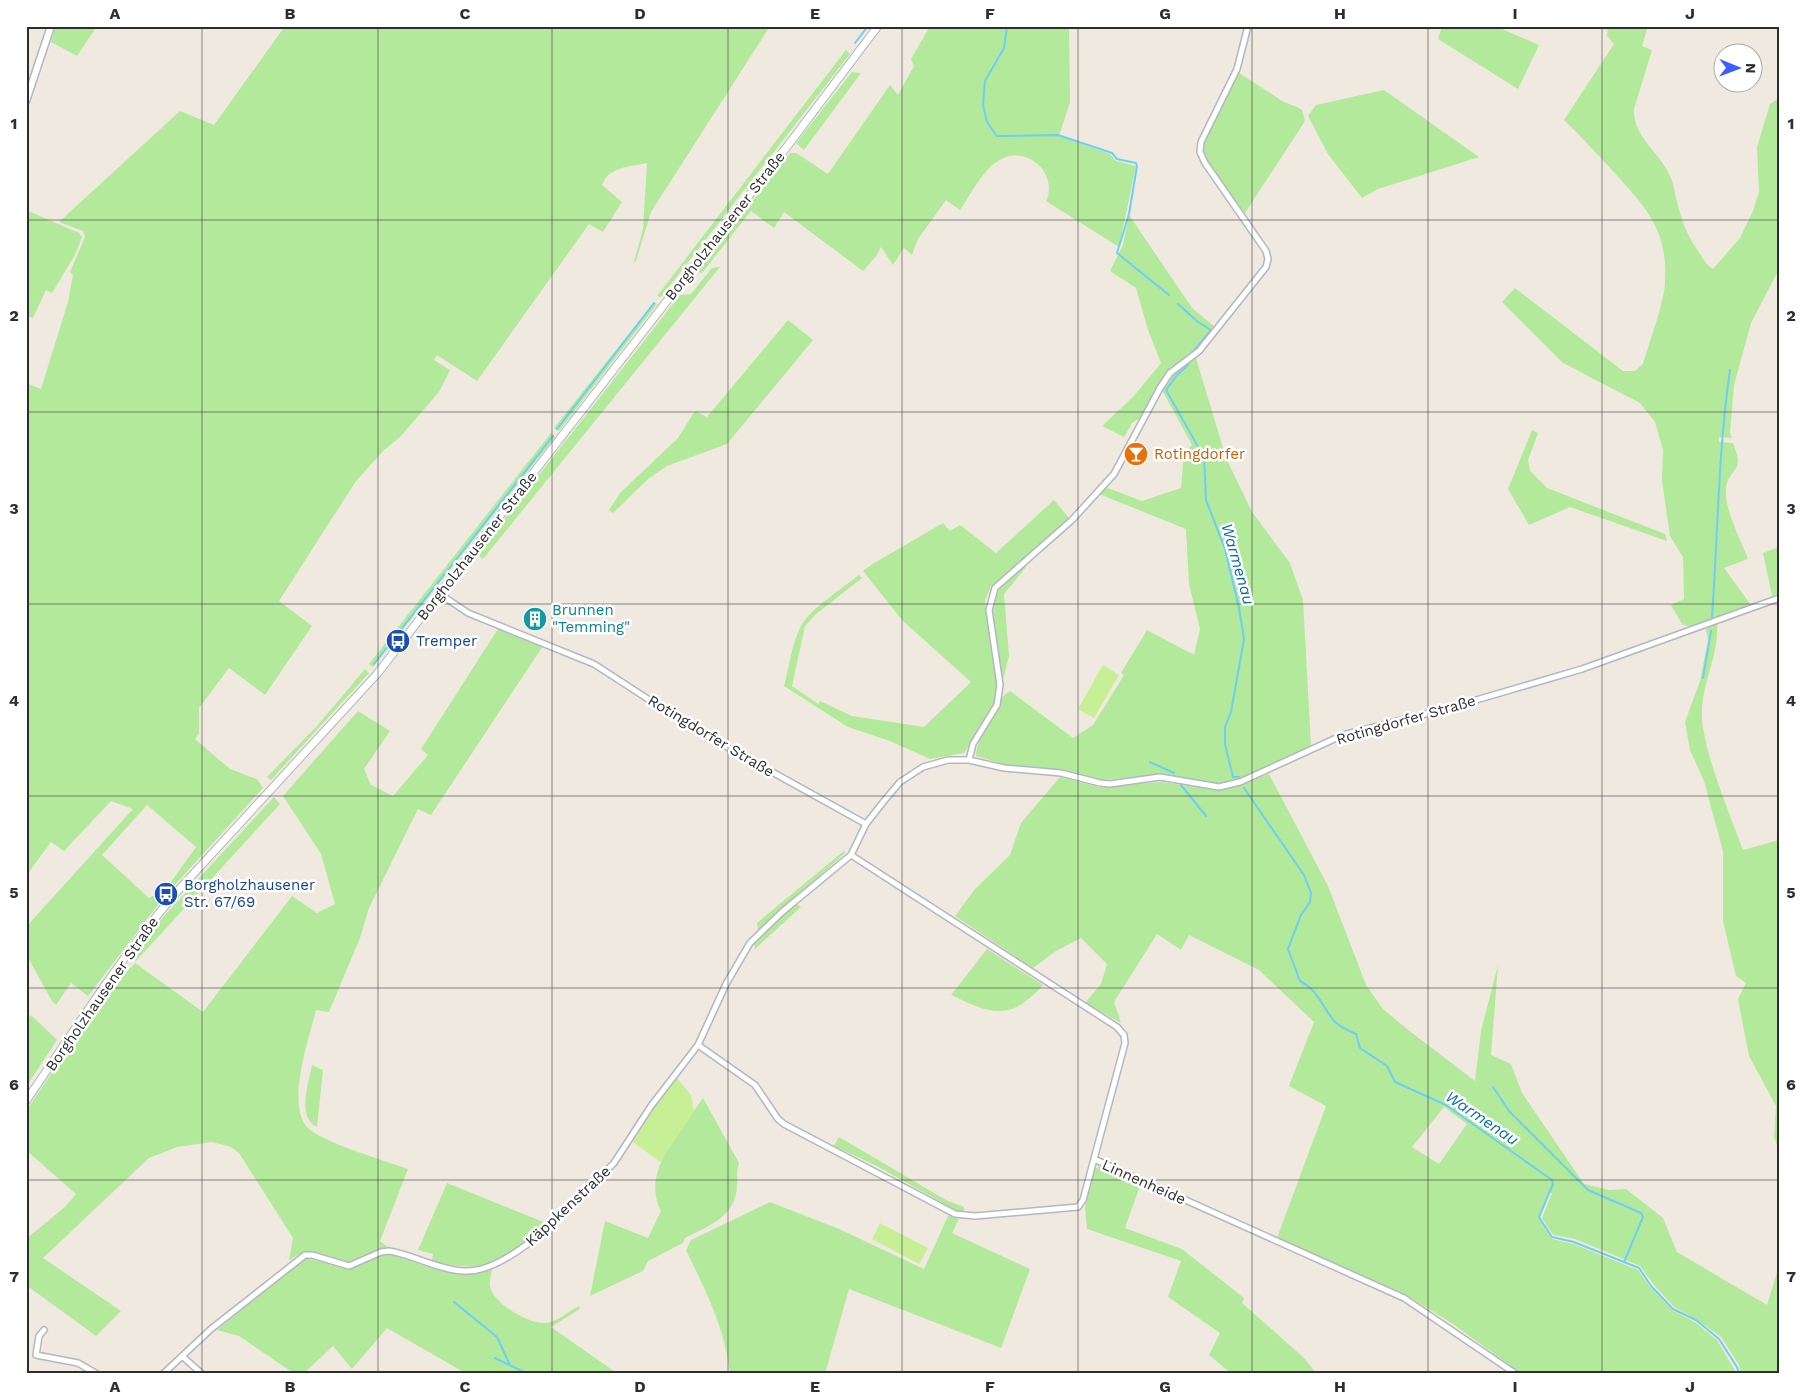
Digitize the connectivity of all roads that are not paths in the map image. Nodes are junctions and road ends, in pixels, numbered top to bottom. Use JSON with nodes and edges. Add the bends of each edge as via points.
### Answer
{"nodes":[{"id":1,"x":51,"y":26,"type":"edge"},
{"id":2,"x":878,"y":26,"type":"edge"},
{"id":3,"x":1248,"y":26,"type":"edge"},
{"id":4,"x":26,"y":101,"type":"edge"},
{"id":5,"x":440,"y":594,"type":"junction"},
{"id":6,"x":1779,"y":598,"type":"edge"},
{"id":7,"x":969,"y":760,"type":"junction"},
{"id":8,"x":866,"y":824,"type":"junction"},
{"id":9,"x":851,"y":855,"type":"junction"},
{"id":10,"x":698,"y":1045,"type":"junction"},
{"id":11,"x":26,"y":1101,"type":"edge"},
{"id":12,"x":1094,"y":1159,"type":"junction"},
{"id":13,"x":44,"y":1330,"type":"dead end"},
{"id":14,"x":182,"y":1356,"type":"junction"},
{"id":15,"x":97,"y":1374,"type":"edge"},
{"id":16,"x":163,"y":1374,"type":"edge"},
{"id":17,"x":202,"y":1374,"type":"edge"},
{"id":18,"x":1516,"y":1374,"type":"edge"}],
"edges":[{"from":1,"to":4,"type":"street"},
{"from":2,"to":5,"type":"main road","name":"Borgholzhausener Straße"},
{"from":3,"to":7,"type":"street","via":[[1237,69],[1201,142],[1200,152],[1266,252],[1266,267],[1195,355],[1170,374],[1114,474],[1072,520],[995,588],[989,610],[1000,685],[997,705],[973,744]]},
{"from":5,"to":8,"type":"street","name":"Rotingdorfer Straße","via":[[468,612],[594,664],[691,728]]},
{"from":5,"to":11,"type":"main road","name":"Borgholzhausener Straße","via":[[352,703],[142,933]]},
{"from":6,"to":7,"type":"street","name":"Rotingdorfer Straße","via":[[1574,671],[1343,735],[1240,782],[1219,788],[1160,777],[1100,783],[1061,773],[1004,768]]},
{"from":7,"to":8,"type":"street","name":"Rotingdorfer Straße","via":[[932,763],[912,773],[900,782]]},
{"from":8,"to":9,"type":"street","name":"Käppkenstraße"},
{"from":9,"to":10,"type":"street","name":"Käppkenstraße","via":[[750,943],[726,984]]},
{"from":9,"to":12,"type":"street","name":"Linnenheide","via":[[1117,1027],[1124,1035],[1125,1043]]},
{"from":10,"to":12,"type":"street","via":[[755,1085],[784,1124],[955,1214],[975,1216],[1078,1207],[1083,1200]]},
{"from":10,"to":14,"type":"street","name":"Käppkenstraße","via":[[651,1106],[614,1164],[536,1238],[502,1261],[480,1270],[464,1271],[389,1251],[348,1266],[312,1254],[305,1255]]},
{"from":12,"to":18,"type":"street","name":"Linnenheide","via":[[1404,1298]]},
{"from":13,"to":15,"type":"street","via":[[39,1336],[36,1355],[78,1363]]},
{"from":14,"to":16,"type":"street","name":"Käppkenstraße"},
{"from":14,"to":17,"type":"street"}]}
